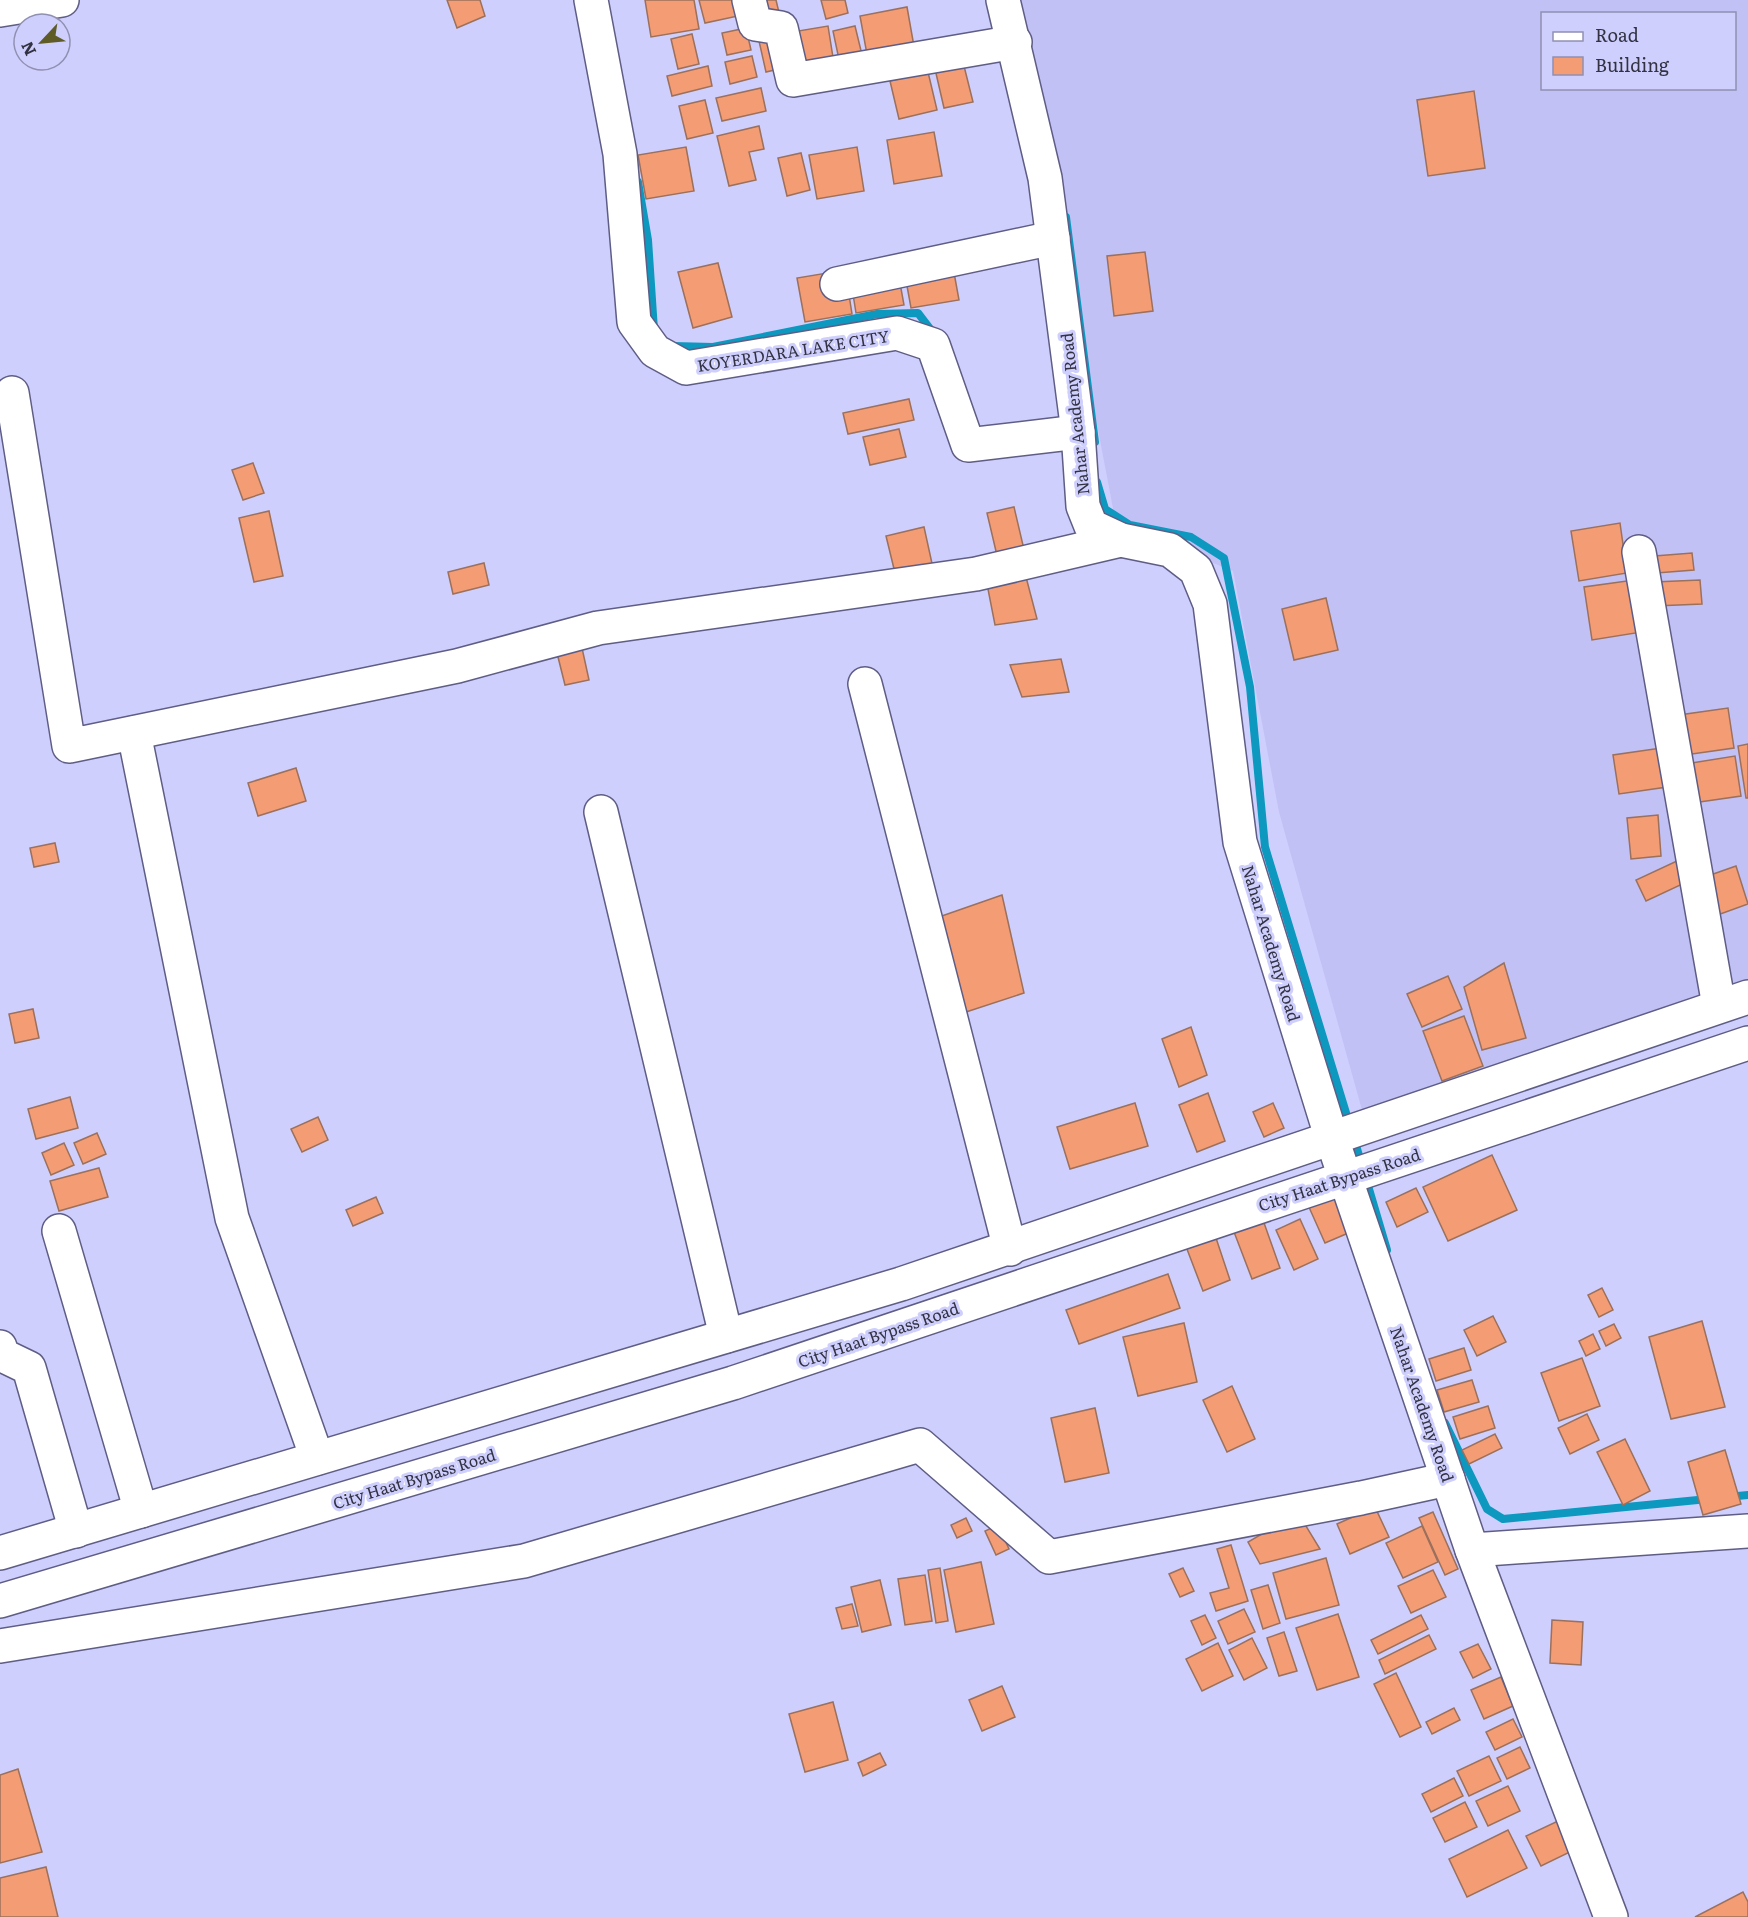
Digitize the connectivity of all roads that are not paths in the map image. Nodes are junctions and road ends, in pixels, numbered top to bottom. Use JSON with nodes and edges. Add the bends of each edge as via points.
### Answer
{"nodes":[{"id":1,"x":62,"y":0,"type":"edge"},
{"id":2,"x":591,"y":0,"type":"edge"},
{"id":3,"x":749,"y":0,"type":"edge"},
{"id":4,"x":1003,"y":0,"type":"edge"},
{"id":5,"x":0,"y":10,"type":"edge"},
{"id":6,"x":1015,"y":42,"type":"junction"},
{"id":7,"x":1053,"y":238,"type":"junction"},
{"id":8,"x":837,"y":284,"type":"dead end"},
{"id":9,"x":12,"y":393,"type":"dead end"},
{"id":10,"x":1078,"y":432,"type":"junction"},
{"id":11,"x":1121,"y":540,"type":"junction"},
{"id":12,"x":1639,"y":552,"type":"dead end"},
{"id":13,"x":865,"y":684,"type":"dead end"},
{"id":14,"x":134,"y":733,"type":"junction"},
{"id":15,"x":601,"y":812,"type":"dead end"},
{"id":16,"x":1734,"y":1001,"type":"edge"},
{"id":17,"x":1748,"y":1043,"type":"edge"},
{"id":18,"x":1331,"y":1136,"type":"junction"},
{"id":19,"x":1346,"y":1177,"type":"junction"},
{"id":20,"x":59,"y":1231,"type":"dead end"},
{"id":21,"x":1010,"y":1249,"type":"junction"},
{"id":22,"x":726,"y":1336,"type":"junction"},
{"id":23,"x":0,"y":1347,"type":"edge"},
{"id":24,"x":317,"y":1458,"type":"junction"},
{"id":25,"x":1448,"y":1479,"type":"junction"},
{"id":26,"x":141,"y":1511,"type":"junction"},
{"id":27,"x":76,"y":1531,"type":"junction"},
{"id":28,"x":1748,"y":1531,"type":"edge"},
{"id":29,"x":1472,"y":1550,"type":"junction"},
{"id":30,"x":0,"y":1552,"type":"edge"},
{"id":31,"x":0,"y":1601,"type":"edge"},
{"id":32,"x":0,"y":1646,"type":"edge"},
{"id":33,"x":1611,"y":1917,"type":"edge"}],
"edges":[{"from":1,"to":5,"type":"street"},
{"from":2,"to":10,"type":"street","name":"KOYERDARA LAKE CITY","via":[[620,154],[634,322],[655,351],[686,368],[897,333],[933,345],[968,446]]},
{"from":3,"to":6,"type":"street","via":[[755,24],[781,28],[793,80]]},
{"from":4,"to":6,"type":"street","name":"Nahar Academy Road"},
{"from":6,"to":7,"type":"street","name":"Nahar Academy Road","via":[[1045,178]]},
{"from":7,"to":8,"type":"street"},
{"from":7,"to":10,"type":"street","name":"Nahar Academy Road"},
{"from":9,"to":14,"type":"street","via":[[69,746]]},
{"from":10,"to":11,"type":"street","name":"Nahar Academy Road","via":[[1083,506],[1091,526]]},
{"from":11,"to":14,"type":"street","via":[[976,574],[598,628],[457,666]]},
{"from":11,"to":18,"type":"street","name":"Nahar Academy Road","via":[[1170,550],[1196,570],[1215,603],[1240,842]]},
{"from":12,"to":16,"type":"street"},
{"from":13,"to":21,"type":"street"},
{"from":14,"to":24,"type":"street","via":[[232,1218]]},
{"from":15,"to":22,"type":"street"},
{"from":16,"to":18,"type":"street"},
{"from":17,"to":19,"type":"street","name":"City Haat Bypass Road"},
{"from":18,"to":19,"type":"street","name":"Nahar Academy Road"},
{"from":18,"to":21,"type":"street"},
{"from":19,"to":25,"type":"street","name":"Nahar Academy Road"},
{"from":19,"to":31,"type":"street","name":"City Haat Bypass Road","via":[[733,1383]]},
{"from":20,"to":26,"type":"street"},
{"from":21,"to":22,"type":"street"},
{"from":22,"to":24,"type":"street"},
{"from":23,"to":27,"type":"street","via":[[2,1355],[29,1368]]},
{"from":24,"to":26,"type":"street"},
{"from":25,"to":29,"type":"street","name":"Nahar Academy Road"},
{"from":25,"to":32,"type":"street","via":[[1049,1557],[920,1445],[524,1561]]},
{"from":26,"to":27,"type":"street"},
{"from":27,"to":30,"type":"street"},
{"from":28,"to":29,"type":"street"},
{"from":29,"to":33,"type":"street","name":"Nahar Academy Road"}]}
